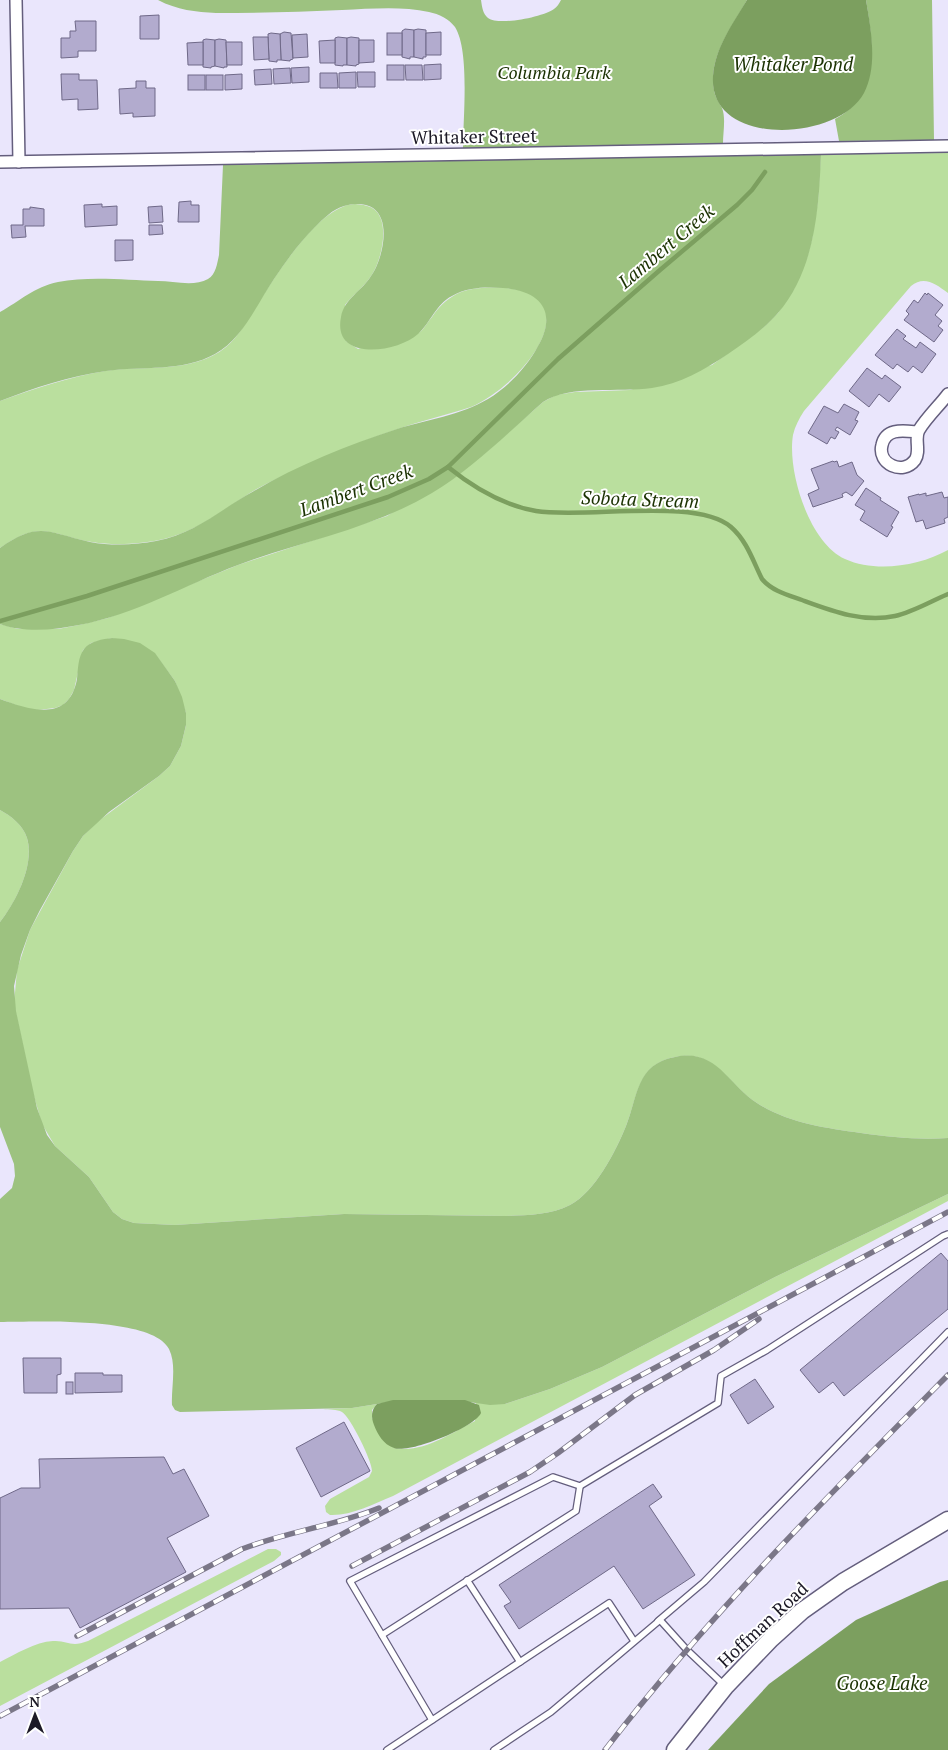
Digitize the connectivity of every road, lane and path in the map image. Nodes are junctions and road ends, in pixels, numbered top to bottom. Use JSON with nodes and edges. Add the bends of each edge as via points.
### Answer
{"nodes":[{"id":1,"x":16,"y":0,"type":"edge"},
{"id":2,"x":948,"y":146,"type":"edge"},
{"id":3,"x":0,"y":162,"type":"edge"},
{"id":4,"x":18,"y":162,"type":"junction"},
{"id":5,"x":948,"y":394,"type":"edge"},
{"id":6,"x":918,"y":432,"type":"dead end"},
{"id":7,"x":948,"y":1234,"type":"edge"},
{"id":8,"x":948,"y":1332,"type":"edge"},
{"id":9,"x":580,"y":1486,"type":"junction"},
{"id":10,"x":948,"y":1520,"type":"edge"},
{"id":11,"x":467,"y":1580,"type":"junction"},
{"id":12,"x":658,"y":1620,"type":"junction"},
{"id":13,"x":382,"y":1635,"type":"junction"},
{"id":14,"x":634,"y":1641,"type":"junction"},
{"id":15,"x":520,"y":1662,"type":"junction"},
{"id":16,"x":725,"y":1687,"type":"junction"},
{"id":17,"x":432,"y":1720,"type":"junction"},
{"id":18,"x":387,"y":1750,"type":"edge"},
{"id":19,"x":494,"y":1750,"type":"edge"},
{"id":20,"x":675,"y":1750,"type":"edge"}],
"edges":[{"from":1,"to":4,"type":"street"},
{"from":2,"to":4,"type":"street","name":"Whitaker Street"},
{"from":3,"to":4,"type":"street","name":"Whitaker Street"},
{"from":5,"to":6,"type":"street"},
{"from":7,"to":9,"type":"lane","via":[[722,1376],[718,1403]]},
{"from":8,"to":12,"type":"lane","via":[[704,1582]]},
{"from":9,"to":11,"type":"lane","via":[[576,1511]]},
{"from":9,"to":13,"type":"lane","via":[[553,1477],[350,1581]]},
{"from":10,"to":16,"type":"street","name":"Hoffman Road","via":[[842,1582],[802,1611]]},
{"from":11,"to":13,"type":"lane"},
{"from":11,"to":15,"type":"lane"},
{"from":12,"to":14,"type":"lane"},
{"from":12,"to":16,"type":"lane"},
{"from":13,"to":17,"type":"lane"},
{"from":14,"to":15,"type":"lane","via":[[610,1602]]},
{"from":14,"to":19,"type":"lane","via":[[551,1712]]},
{"from":15,"to":17,"type":"lane"},
{"from":16,"to":20,"type":"street","name":"Hoffman Road"},
{"from":17,"to":18,"type":"lane"}]}
